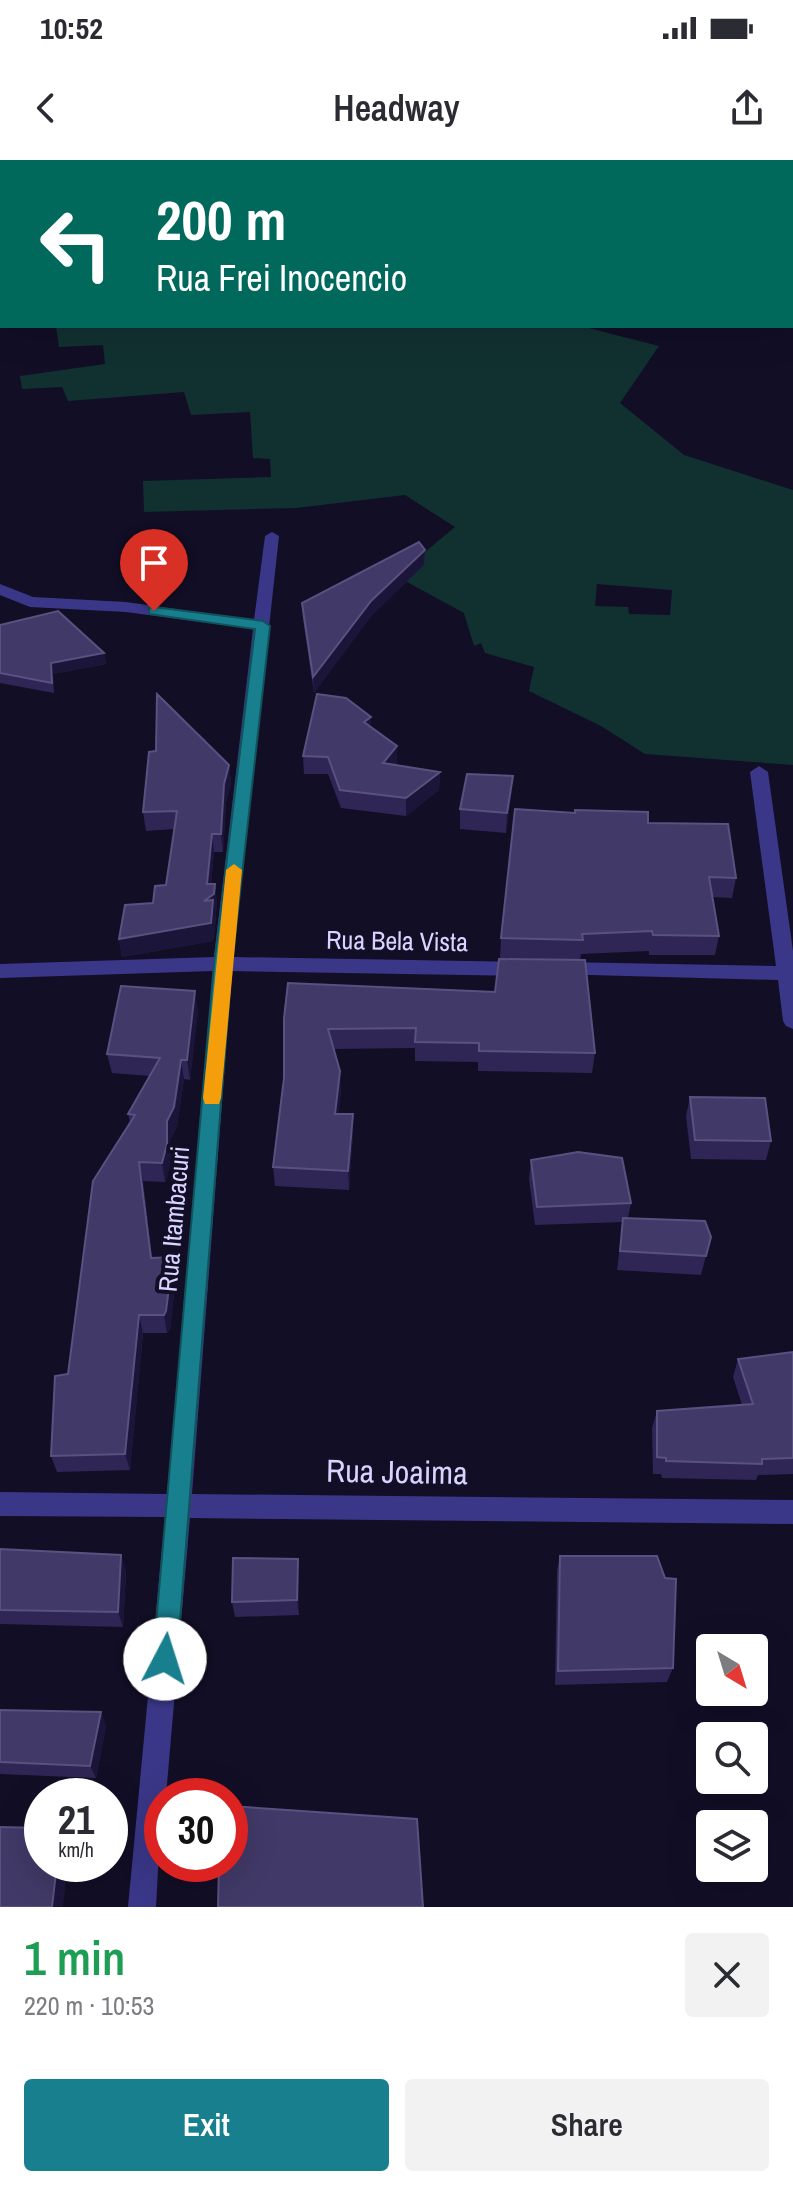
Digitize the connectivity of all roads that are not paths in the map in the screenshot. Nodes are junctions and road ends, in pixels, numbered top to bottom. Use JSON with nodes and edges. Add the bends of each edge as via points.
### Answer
{"nodes":[{"id":1,"x":272,"y":536,"type":"dead end"},
{"id":2,"x":0,"y":589,"type":"edge"},
{"id":3,"x":263,"y":626,"type":"junction"},
{"id":4,"x":759,"y":772,"type":"dead end"},
{"id":5,"x":223,"y":964,"type":"junction"},
{"id":6,"x":0,"y":971,"type":"edge"},
{"id":7,"x":789,"y":973,"type":"edge"},
{"id":8,"x":793,"y":1021,"type":"edge"},
{"id":9,"x":179,"y":1503,"type":"junction"},
{"id":10,"x":0,"y":1504,"type":"edge"},
{"id":11,"x":793,"y":1512,"type":"edge"},
{"id":12,"x":142,"y":1907,"type":"edge"}],
"edges":[{"from":1,"to":3,"type":"street","name":"Rua Itambacuri"},
{"from":2,"to":3,"type":"street","via":[[30,602],[126,607]]},
{"from":3,"to":5,"type":"street","name":"Rua Itambacuri"},
{"from":4,"to":7,"type":"street"},
{"from":5,"to":6,"type":"street","name":"Rua Bela Vista"},
{"from":5,"to":7,"type":"street","name":"Rua Bela Vista"},
{"from":5,"to":9,"type":"street","name":"Rua Itambacuri"},
{"from":7,"to":8,"type":"street"},
{"from":9,"to":10,"type":"street","name":"Rua Joaima"},
{"from":9,"to":11,"type":"street","name":"Rua Joaima"},
{"from":9,"to":12,"type":"street","name":"Rua Itambacuri"}]}
